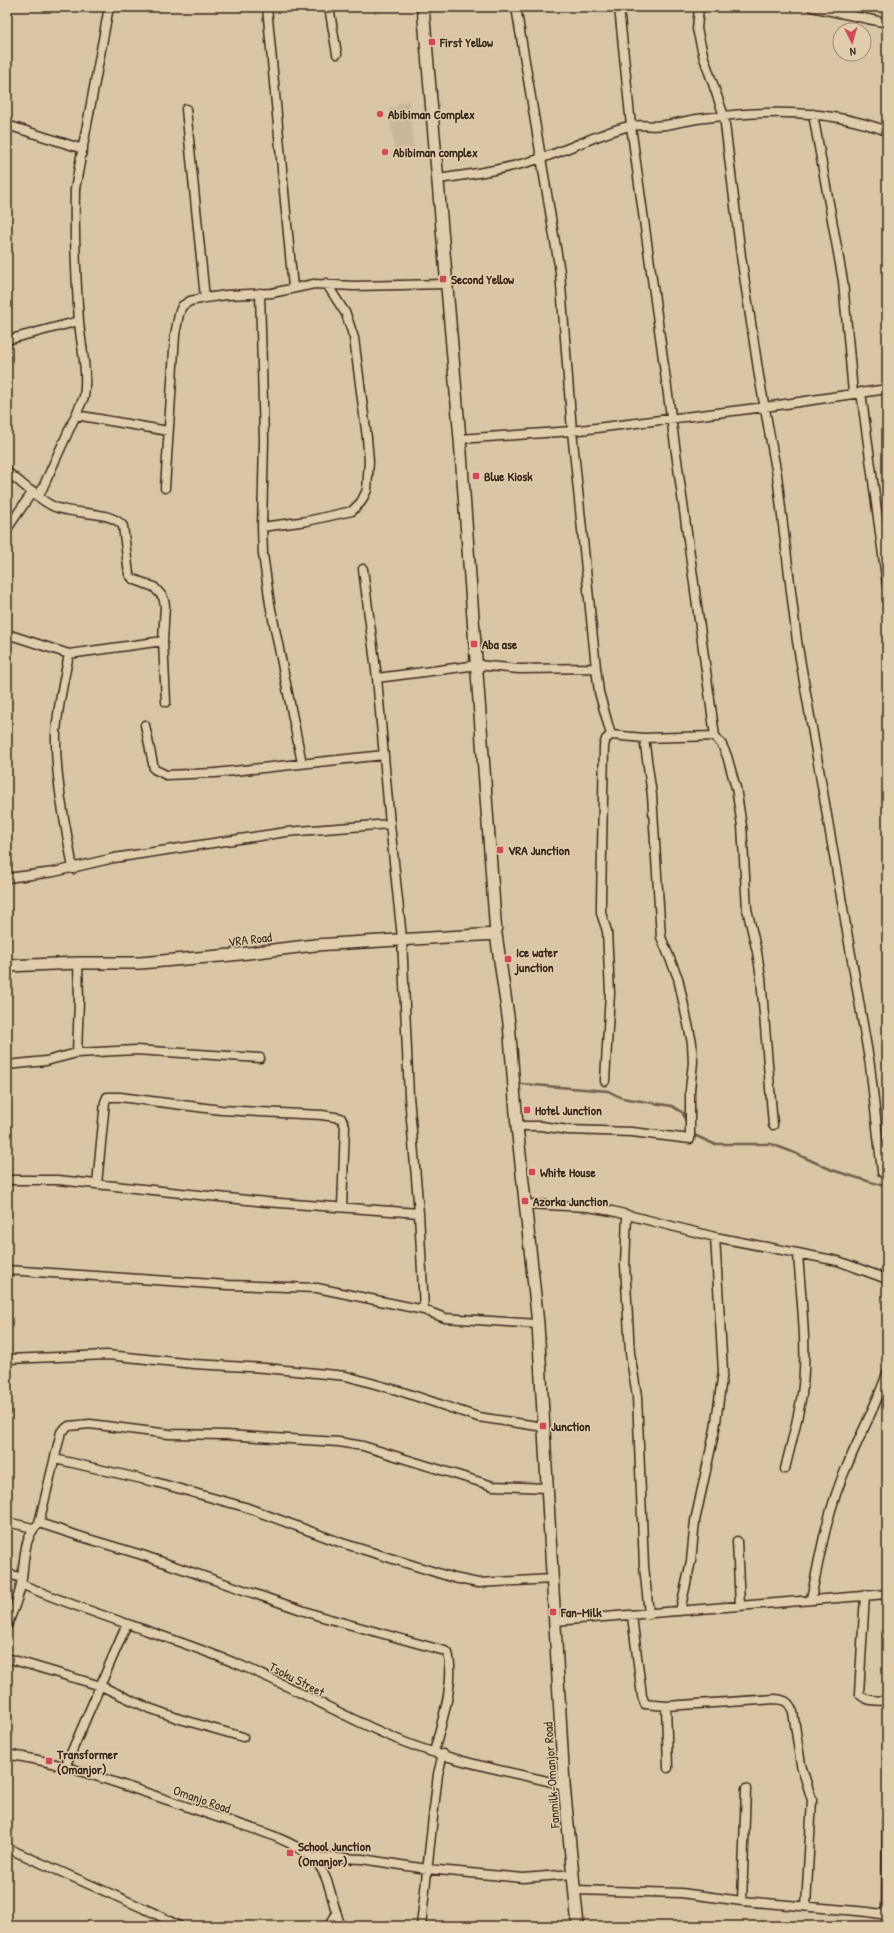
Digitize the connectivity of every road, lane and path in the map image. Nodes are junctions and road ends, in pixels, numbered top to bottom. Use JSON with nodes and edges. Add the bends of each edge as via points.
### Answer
{"nodes":[{"id":1,"x":109,"y":7,"type":"edge"},
{"id":2,"x":267,"y":7,"type":"edge"},
{"id":3,"x":328,"y":7,"type":"edge"},
{"id":4,"x":423,"y":7,"type":"edge"},
{"id":5,"x":516,"y":7,"type":"edge"},
{"id":6,"x":619,"y":7,"type":"edge"},
{"id":7,"x":698,"y":7,"type":"edge"},
{"id":8,"x":812,"y":7,"type":"edge"},
{"id":9,"x":887,"y":23,"type":"edge"},
{"id":10,"x":337,"y":54,"type":"dead end"},
{"id":11,"x":186,"y":109,"type":"dead end"},
{"id":12,"x":813,"y":114,"type":"junction"},
{"id":13,"x":724,"y":116,"type":"junction"},
{"id":14,"x":7,"y":125,"type":"edge"},
{"id":15,"x":631,"y":126,"type":"junction"},
{"id":16,"x":887,"y":131,"type":"edge"},
{"id":17,"x":83,"y":149,"type":"junction"},
{"id":18,"x":542,"y":158,"type":"junction"},
{"id":19,"x":438,"y":179,"type":"junction"},
{"id":20,"x":326,"y":283,"type":"junction"},
{"id":21,"x":446,"y":284,"type":"junction"},
{"id":22,"x":293,"y":288,"type":"junction"},
{"id":23,"x":260,"y":293,"type":"junction"},
{"id":24,"x":205,"y":298,"type":"junction"},
{"id":25,"x":79,"y":321,"type":"junction"},
{"id":26,"x":7,"y":340,"type":"edge"},
{"id":27,"x":887,"y":389,"type":"edge"},
{"id":28,"x":857,"y":392,"type":"junction"},
{"id":29,"x":765,"y":407,"type":"junction"},
{"id":30,"x":76,"y":415,"type":"junction"},
{"id":31,"x":670,"y":419,"type":"junction"},
{"id":32,"x":168,"y":431,"type":"junction"},
{"id":33,"x":572,"y":431,"type":"junction"},
{"id":34,"x":460,"y":439,"type":"junction"},
{"id":35,"x":7,"y":472,"type":"edge"},
{"id":36,"x":165,"y":488,"type":"dead end"},
{"id":37,"x":36,"y":494,"type":"junction"},
{"id":38,"x":262,"y":527,"type":"junction"},
{"id":39,"x":7,"y":529,"type":"edge"},
{"id":40,"x":363,"y":569,"type":"dead end"},
{"id":41,"x":887,"y":585,"type":"edge"},
{"id":42,"x":7,"y":634,"type":"edge"},
{"id":43,"x":163,"y":641,"type":"junction"},
{"id":44,"x":69,"y":654,"type":"junction"},
{"id":45,"x":478,"y":665,"type":"junction"},
{"id":46,"x":596,"y":668,"type":"junction"},
{"id":47,"x":378,"y":678,"type":"junction"},
{"id":48,"x":166,"y":702,"type":"dead end"},
{"id":49,"x":144,"y":725,"type":"dead end"},
{"id":50,"x":611,"y":735,"type":"junction"},
{"id":51,"x":715,"y":736,"type":"junction"},
{"id":52,"x":644,"y":738,"type":"junction"},
{"id":53,"x":384,"y":755,"type":"junction"},
{"id":54,"x":302,"y":763,"type":"junction"},
{"id":55,"x":390,"y":824,"type":"junction"},
{"id":56,"x":73,"y":869,"type":"junction"},
{"id":57,"x":7,"y":878,"type":"edge"},
{"id":58,"x":496,"y":934,"type":"junction"},
{"id":59,"x":402,"y":938,"type":"junction"},
{"id":60,"x":78,"y":963,"type":"junction"},
{"id":61,"x":7,"y":966,"type":"edge"},
{"id":62,"x":77,"y":1053,"type":"junction"},
{"id":63,"x":260,"y":1058,"type":"dead end"},
{"id":64,"x":7,"y":1065,"type":"edge"},
{"id":65,"x":604,"y":1081,"type":"dead end"},
{"id":66,"x":773,"y":1125,"type":"dead end"},
{"id":67,"x":517,"y":1126,"type":"junction"},
{"id":68,"x":882,"y":1172,"type":"dead end"},
{"id":69,"x":7,"y":1180,"type":"edge"},
{"id":70,"x":97,"y":1184,"type":"junction"},
{"id":71,"x":526,"y":1204,"type":"junction"},
{"id":72,"x":342,"y":1207,"type":"junction"},
{"id":73,"x":419,"y":1213,"type":"junction"},
{"id":74,"x":627,"y":1215,"type":"junction"},
{"id":75,"x":715,"y":1237,"type":"junction"},
{"id":76,"x":798,"y":1253,"type":"junction"},
{"id":77,"x":7,"y":1270,"type":"edge"},
{"id":78,"x":887,"y":1279,"type":"edge"},
{"id":79,"x":424,"y":1310,"type":"junction"},
{"id":80,"x":538,"y":1324,"type":"junction"},
{"id":81,"x":7,"y":1359,"type":"edge"},
{"id":82,"x":887,"y":1373,"type":"edge"},
{"id":83,"x":885,"y":1384,"type":"edge"},
{"id":84,"x":544,"y":1427,"type":"junction"},
{"id":85,"x":55,"y":1459,"type":"junction"},
{"id":86,"x":785,"y":1469,"type":"dead end"},
{"id":87,"x":547,"y":1488,"type":"junction"},
{"id":88,"x":7,"y":1522,"type":"edge"},
{"id":89,"x":36,"y":1525,"type":"junction"},
{"id":90,"x":737,"y":1541,"type":"dead end"},
{"id":91,"x":7,"y":1573,"type":"edge"},
{"id":92,"x":552,"y":1579,"type":"junction"},
{"id":93,"x":21,"y":1581,"type":"junction"},
{"id":94,"x":887,"y":1594,"type":"edge"},
{"id":95,"x":865,"y":1595,"type":"junction"},
{"id":96,"x":811,"y":1598,"type":"junction"},
{"id":97,"x":740,"y":1606,"type":"junction"},
{"id":98,"x":680,"y":1611,"type":"junction"},
{"id":99,"x":648,"y":1614,"type":"junction"},
{"id":100,"x":632,"y":1616,"type":"junction"},
{"id":101,"x":555,"y":1621,"type":"junction"},
{"id":102,"x":127,"y":1624,"type":"junction"},
{"id":103,"x":7,"y":1626,"type":"edge"},
{"id":104,"x":7,"y":1658,"type":"edge"},
{"id":105,"x":102,"y":1686,"type":"junction"},
{"id":106,"x":887,"y":1701,"type":"edge"},
{"id":107,"x":666,"y":1706,"type":"junction"},
{"id":108,"x":243,"y":1737,"type":"dead end"},
{"id":109,"x":434,"y":1752,"type":"junction"},
{"id":110,"x":7,"y":1754,"type":"edge"},
{"id":111,"x":443,"y":1754,"type":"junction"},
{"id":112,"x":66,"y":1767,"type":"junction"},
{"id":113,"x":668,"y":1768,"type":"dead end"},
{"id":114,"x":564,"y":1785,"type":"junction"},
{"id":115,"x":746,"y":1789,"type":"dead end"},
{"id":116,"x":887,"y":1819,"type":"edge"},
{"id":117,"x":7,"y":1848,"type":"edge"},
{"id":118,"x":312,"y":1857,"type":"junction"},
{"id":119,"x":428,"y":1869,"type":"junction"},
{"id":120,"x":574,"y":1874,"type":"junction"},
{"id":121,"x":575,"y":1890,"type":"junction"},
{"id":122,"x":742,"y":1901,"type":"junction"},
{"id":123,"x":806,"y":1906,"type":"junction"},
{"id":124,"x":336,"y":1914,"type":"junction"},
{"id":125,"x":886,"y":1915,"type":"edge"},
{"id":126,"x":179,"y":1926,"type":"edge"},
{"id":127,"x":329,"y":1926,"type":"edge"},
{"id":128,"x":341,"y":1926,"type":"edge"},
{"id":129,"x":422,"y":1926,"type":"edge"},
{"id":130,"x":578,"y":1926,"type":"edge"}],
"edges":[{"from":1,"to":17,"type":"street"},
{"from":2,"to":22,"type":"street"},
{"from":3,"to":10,"type":"street"},
{"from":4,"to":19,"type":"street","name":"Fanmilk-Omanjor Road"},
{"from":5,"to":18,"type":"street"},
{"from":6,"to":15,"type":"street"},
{"from":7,"to":13,"type":"street","via":[[698,29],[704,58]]},
{"from":8,"to":9,"type":"street"},
{"from":11,"to":24,"type":"street"},
{"from":12,"to":13,"type":"street","via":[[769,111]]},
{"from":12,"to":16,"type":"street","via":[[870,125]]},
{"from":12,"to":28,"type":"street","via":[[843,281]]},
{"from":13,"to":15,"type":"street","via":[[665,126]]},
{"from":13,"to":29,"type":"street","via":[[741,256]]},
{"from":14,"to":17,"type":"street"},
{"from":15,"to":18,"type":"street"},
{"from":15,"to":31,"type":"street"},
{"from":17,"to":25,"type":"street","via":[[75,189],[74,211]]},
{"from":18,"to":19,"type":"street"},
{"from":18,"to":33,"type":"street","via":[[560,272]]},
{"from":19,"to":21,"type":"street","name":"Fanmilk-Omanjor Road"},
{"from":20,"to":21,"type":"street","via":[[354,286]]},
{"from":20,"to":22,"type":"street"},
{"from":20,"to":38,"type":"street","via":[[346,314],[354,338],[367,438],[367,490],[361,502],[352,511]]},
{"from":21,"to":34,"type":"street","name":"Fanmilk-Omanjor Road"},
{"from":22,"to":23,"type":"street"},
{"from":23,"to":24,"type":"street"},
{"from":23,"to":38,"type":"street","via":[[264,440]]},
{"from":24,"to":32,"type":"street","via":[[190,301],[182,306],[179,314],[175,335]]},
{"from":25,"to":26,"type":"street"},
{"from":25,"to":30,"type":"street","via":[[86,384],[84,397]]},
{"from":27,"to":28,"type":"street"},
{"from":28,"to":29,"type":"street"},
{"from":28,"to":41,"type":"street"},
{"from":29,"to":31,"type":"street"},
{"from":29,"to":68,"type":"street","via":[[777,475],[809,718],[870,1065]]},
{"from":30,"to":32,"type":"street"},
{"from":30,"to":37,"type":"street"},
{"from":31,"to":33,"type":"street"},
{"from":31,"to":51,"type":"street"},
{"from":32,"to":36,"type":"street"},
{"from":33,"to":34,"type":"street"},
{"from":33,"to":46,"type":"street"},
{"from":34,"to":45,"type":"street","name":"Fanmilk-Omanjor Road"},
{"from":35,"to":37,"type":"street"},
{"from":37,"to":39,"type":"street"},
{"from":37,"to":43,"type":"street","via":[[66,511],[119,520],[125,532],[130,574],[133,579],[154,587],[163,597]]},
{"from":38,"to":54,"type":"street","via":[[270,604]]},
{"from":40,"to":47,"type":"street"},
{"from":42,"to":44,"type":"street"},
{"from":43,"to":44,"type":"street"},
{"from":43,"to":48,"type":"street"},
{"from":44,"to":56,"type":"street","via":[[56,737],[60,789]]},
{"from":45,"to":46,"type":"street","via":[[519,669]]},
{"from":45,"to":47,"type":"street"},
{"from":45,"to":58,"type":"street","name":"Fanmilk-Omanjor Road"},
{"from":46,"to":50,"type":"street","via":[[599,692]]},
{"from":47,"to":53,"type":"street"},
{"from":49,"to":54,"type":"street","via":[[154,770],[166,775],[215,773]]},
{"from":50,"to":52,"type":"street"},
{"from":50,"to":65,"type":"street","via":[[606,739],[603,758],[601,836],[601,913],[607,932],[610,975]]},
{"from":51,"to":52,"type":"street"},
{"from":51,"to":66,"type":"street","via":[[727,756],[736,788],[742,826],[747,909],[761,978]]},
{"from":52,"to":67,"type":"street","via":[[652,795],[660,931],[679,984],[692,1043],[690,1139],[632,1132]]},
{"from":53,"to":54,"type":"street"},
{"from":53,"to":55,"type":"street"},
{"from":55,"to":56,"type":"street","via":[[286,832],[114,858]]},
{"from":55,"to":59,"type":"street"},
{"from":56,"to":57,"type":"street"},
{"from":58,"to":59,"type":"street","name":"VRA Road"},
{"from":58,"to":67,"type":"street","name":"Fanmilk-Omanjor Road","via":[[509,1023]]},
{"from":59,"to":60,"type":"street","name":"VRA Road","via":[[315,945],[190,960]]},
{"from":59,"to":73,"type":"street","via":[[409,1096]]},
{"from":60,"to":61,"type":"street","name":"VRA Road"},
{"from":60,"to":62,"type":"street"},
{"from":62,"to":63,"type":"street","via":[[136,1050]]},
{"from":62,"to":64,"type":"street","via":[[46,1061]]},
{"from":67,"to":71,"type":"street","name":"Fanmilk-Omanjor Road"},
{"from":69,"to":70,"type":"street","via":[[58,1180]]},
{"from":70,"to":72,"type":"street","via":[[266,1202]]},
{"from":70,"to":72,"type":"street","via":[[107,1097],[222,1110],[322,1115],[341,1118],[345,1126]]},
{"from":71,"to":74,"type":"street","via":[[588,1207]]},
{"from":71,"to":80,"type":"street","name":"Fanmilk-Omanjor Road"},
{"from":72,"to":73,"type":"street"},
{"from":73,"to":79,"type":"street"},
{"from":74,"to":75,"type":"street"},
{"from":74,"to":99,"type":"street","via":[[625,1265],[630,1353],[637,1396]]},
{"from":75,"to":76,"type":"street"},
{"from":75,"to":98,"type":"street","via":[[724,1360],[715,1429],[695,1521],[691,1561]]},
{"from":76,"to":78,"type":"street","via":[[838,1261]]},
{"from":76,"to":86,"type":"street","via":[[803,1322],[802,1394]]},
{"from":77,"to":79,"type":"street","via":[[228,1285],[317,1288]]},
{"from":79,"to":80,"type":"street","via":[[445,1318]]},
{"from":80,"to":84,"type":"street","name":"Fanmilk-Omanjor Road"},
{"from":81,"to":84,"type":"street","via":[[108,1355],[346,1376],[478,1417]]},
{"from":82,"to":83,"type":"street"},
{"from":83,"to":96,"type":"street","via":[[846,1467],[825,1530]]},
{"from":84,"to":87,"type":"street","name":"Fanmilk-Omanjor Road"},
{"from":85,"to":87,"type":"street","via":[[64,1428],[90,1424],[169,1434],[339,1442],[363,1446],[493,1486]]},
{"from":85,"to":89,"type":"street"},
{"from":85,"to":92,"type":"street","via":[[245,1506],[342,1543],[454,1578],[490,1583]]},
{"from":87,"to":92,"type":"street","name":"Fanmilk-Omanjor Road"},
{"from":88,"to":89,"type":"street"},
{"from":89,"to":93,"type":"street","via":[[24,1554]]},
{"from":89,"to":109,"type":"street","via":[[155,1559],[319,1616],[445,1651],[450,1662],[448,1686]]},
{"from":90,"to":97,"type":"street"},
{"from":91,"to":93,"type":"street","name":"Tsoku Street"},
{"from":92,"to":101,"type":"street","name":"Fanmilk-Omanjor Road"},
{"from":93,"to":102,"type":"street","name":"Tsoku Street","via":[[51,1597]]},
{"from":93,"to":103,"type":"street"},
{"from":94,"to":95,"type":"street"},
{"from":95,"to":96,"type":"street"},
{"from":95,"to":106,"type":"street","via":[[859,1693],[862,1698]]},
{"from":96,"to":97,"type":"street"},
{"from":97,"to":98,"type":"street"},
{"from":98,"to":99,"type":"street"},
{"from":99,"to":100,"type":"street"},
{"from":100,"to":101,"type":"street"},
{"from":100,"to":107,"type":"street","via":[[643,1701],[649,1705]]},
{"from":101,"to":114,"type":"street","name":"Fanmilk-Omanjor Road"},
{"from":102,"to":105,"type":"street"},
{"from":102,"to":109,"type":"street","name":"Tsoku Street","via":[[240,1665],[340,1715]]},
{"from":104,"to":105,"type":"street"},
{"from":105,"to":108,"type":"street","via":[[146,1707]]},
{"from":105,"to":112,"type":"street"},
{"from":107,"to":113,"type":"street"},
{"from":107,"to":123,"type":"street","via":[[775,1699],[785,1700],[790,1705],[801,1765],[812,1800]]},
{"from":109,"to":111,"type":"street","name":"Tsoku Street"},
{"from":110,"to":112,"type":"street","name":"Omanjo Road"},
{"from":111,"to":114,"type":"street","name":"Tsoku Street"},
{"from":111,"to":119,"type":"street","via":[[438,1774]]},
{"from":112,"to":118,"type":"street","name":"Omanjo Road","via":[[250,1829],[291,1844]]},
{"from":114,"to":120,"type":"street","name":"Fanmilk-Omanjor Road"},
{"from":115,"to":122,"type":"street"},
{"from":116,"to":125,"type":"street"},
{"from":117,"to":126,"type":"street"},
{"from":118,"to":119,"type":"street","via":[[362,1859]]},
{"from":118,"to":124,"type":"street","name":"Omanjo Road","via":[[325,1877]]},
{"from":119,"to":120,"type":"street","via":[[523,1878]]},
{"from":119,"to":129,"type":"street"},
{"from":120,"to":121,"type":"street","name":"Fanmilk-Omanjor Road"},
{"from":121,"to":122,"type":"street","via":[[681,1893]]},
{"from":121,"to":130,"type":"street","name":"Fanmilk-Omanjor Road"},
{"from":122,"to":123,"type":"street"},
{"from":123,"to":125,"type":"street"},
{"from":124,"to":127,"type":"street"},
{"from":124,"to":128,"type":"street","name":"Omanjo Road"}]}
